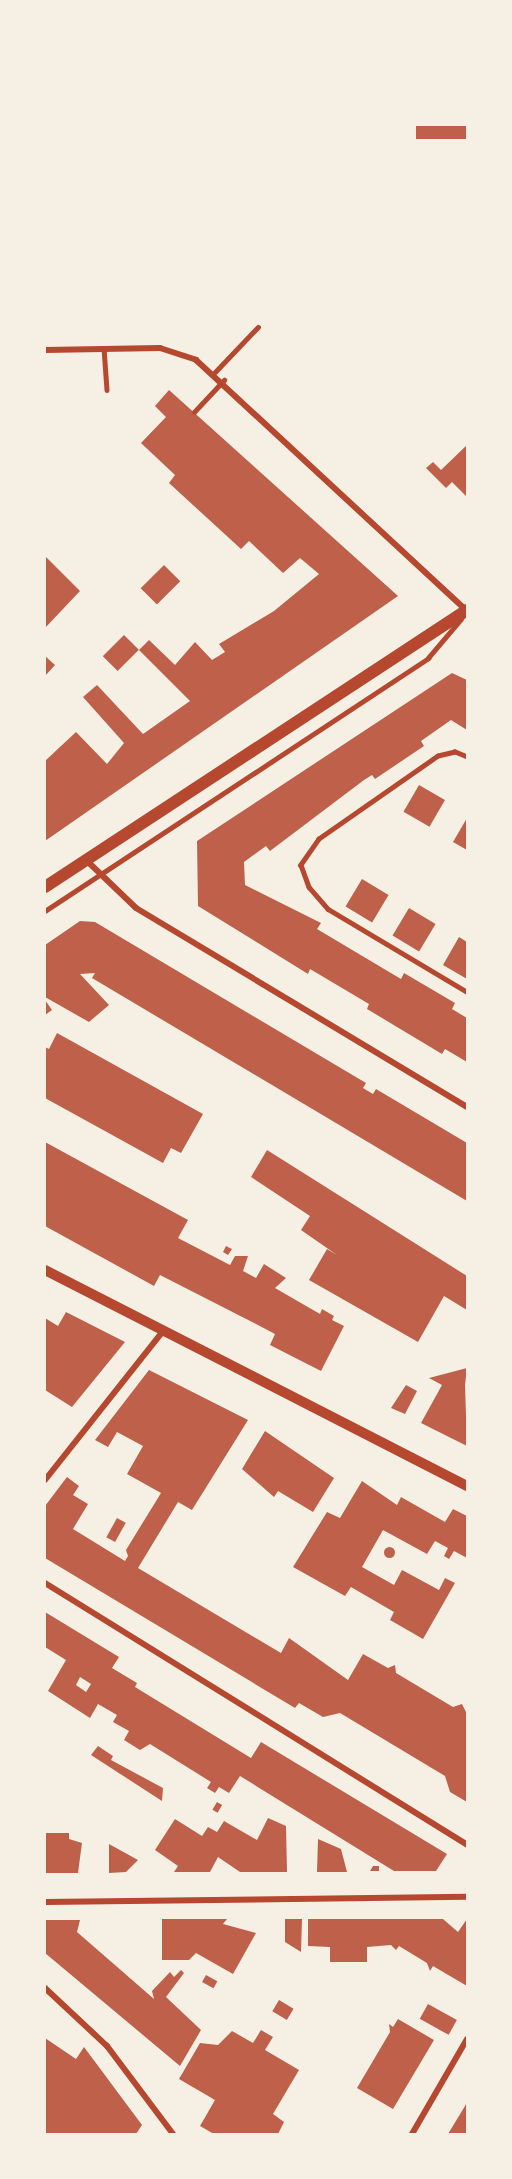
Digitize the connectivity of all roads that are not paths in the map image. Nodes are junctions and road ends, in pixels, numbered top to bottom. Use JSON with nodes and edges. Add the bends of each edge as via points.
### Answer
{"nodes":[{"id":1,"x":258,"y":327,"type":"dead end"},
{"id":2,"x":104,"y":348,"type":"junction"},
{"id":3,"x":45,"y":350,"type":"edge"},
{"id":4,"x":215,"y":372,"type":"junction"},
{"id":5,"x":224,"y":380,"type":"junction"},
{"id":6,"x":107,"y":390,"type":"dead end"},
{"id":7,"x":194,"y":412,"type":"dead end"},
{"id":8,"x":467,"y":610,"type":"edge"},
{"id":9,"x":467,"y":757,"type":"edge"},
{"id":10,"x":86,"y":860,"type":"junction"},
{"id":11,"x":98,"y":876,"type":"junction"},
{"id":12,"x":45,"y":887,"type":"edge"},
{"id":13,"x":45,"y":911,"type":"edge"},
{"id":14,"x":467,"y":992,"type":"edge"},
{"id":15,"x":467,"y":1107,"type":"edge"},
{"id":16,"x":45,"y":1270,"type":"edge"},
{"id":17,"x":163,"y":1331,"type":"junction"},
{"id":18,"x":45,"y":1480,"type":"edge"},
{"id":19,"x":467,"y":1486,"type":"edge"},
{"id":20,"x":45,"y":1583,"type":"edge"},
{"id":21,"x":467,"y":1845,"type":"edge"},
{"id":22,"x":467,"y":1898,"type":"edge"},
{"id":23,"x":45,"y":1902,"type":"edge"},
{"id":24,"x":45,"y":1988,"type":"edge"},
{"id":25,"x":467,"y":2039,"type":"edge"},
{"id":26,"x":173,"y":2134,"type":"edge"},
{"id":27,"x":412,"y":2134,"type":"edge"}],
"edges":[{"from":1,"to":4,"type":"lane"},
{"from":2,"to":3,"type":"street"},
{"from":2,"to":4,"type":"street","via":[[179,352]]},
{"from":2,"to":6,"type":"lane"},
{"from":4,"to":5,"type":"street"},
{"from":5,"to":7,"type":"lane"},
{"from":5,"to":8,"type":"street"},
{"from":8,"to":10,"type":"main road"},
{"from":8,"to":11,"type":"lane","via":[[428,658]]},
{"from":9,"to":14,"type":"lane","via":[[454,752],[438,756],[319,839],[301,865],[309,887],[328,909]]},
{"from":10,"to":11,"type":"street"},
{"from":10,"to":12,"type":"main road"},
{"from":11,"to":13,"type":"lane"},
{"from":11,"to":15,"type":"street","via":[[172,931]]},
{"from":16,"to":17,"type":"street"},
{"from":17,"to":18,"type":"street"},
{"from":17,"to":19,"type":"street"},
{"from":20,"to":21,"type":"street"},
{"from":22,"to":23,"type":"street"},
{"from":24,"to":26,"type":"street","via":[[107,2046]]},
{"from":25,"to":27,"type":"street"}]}
